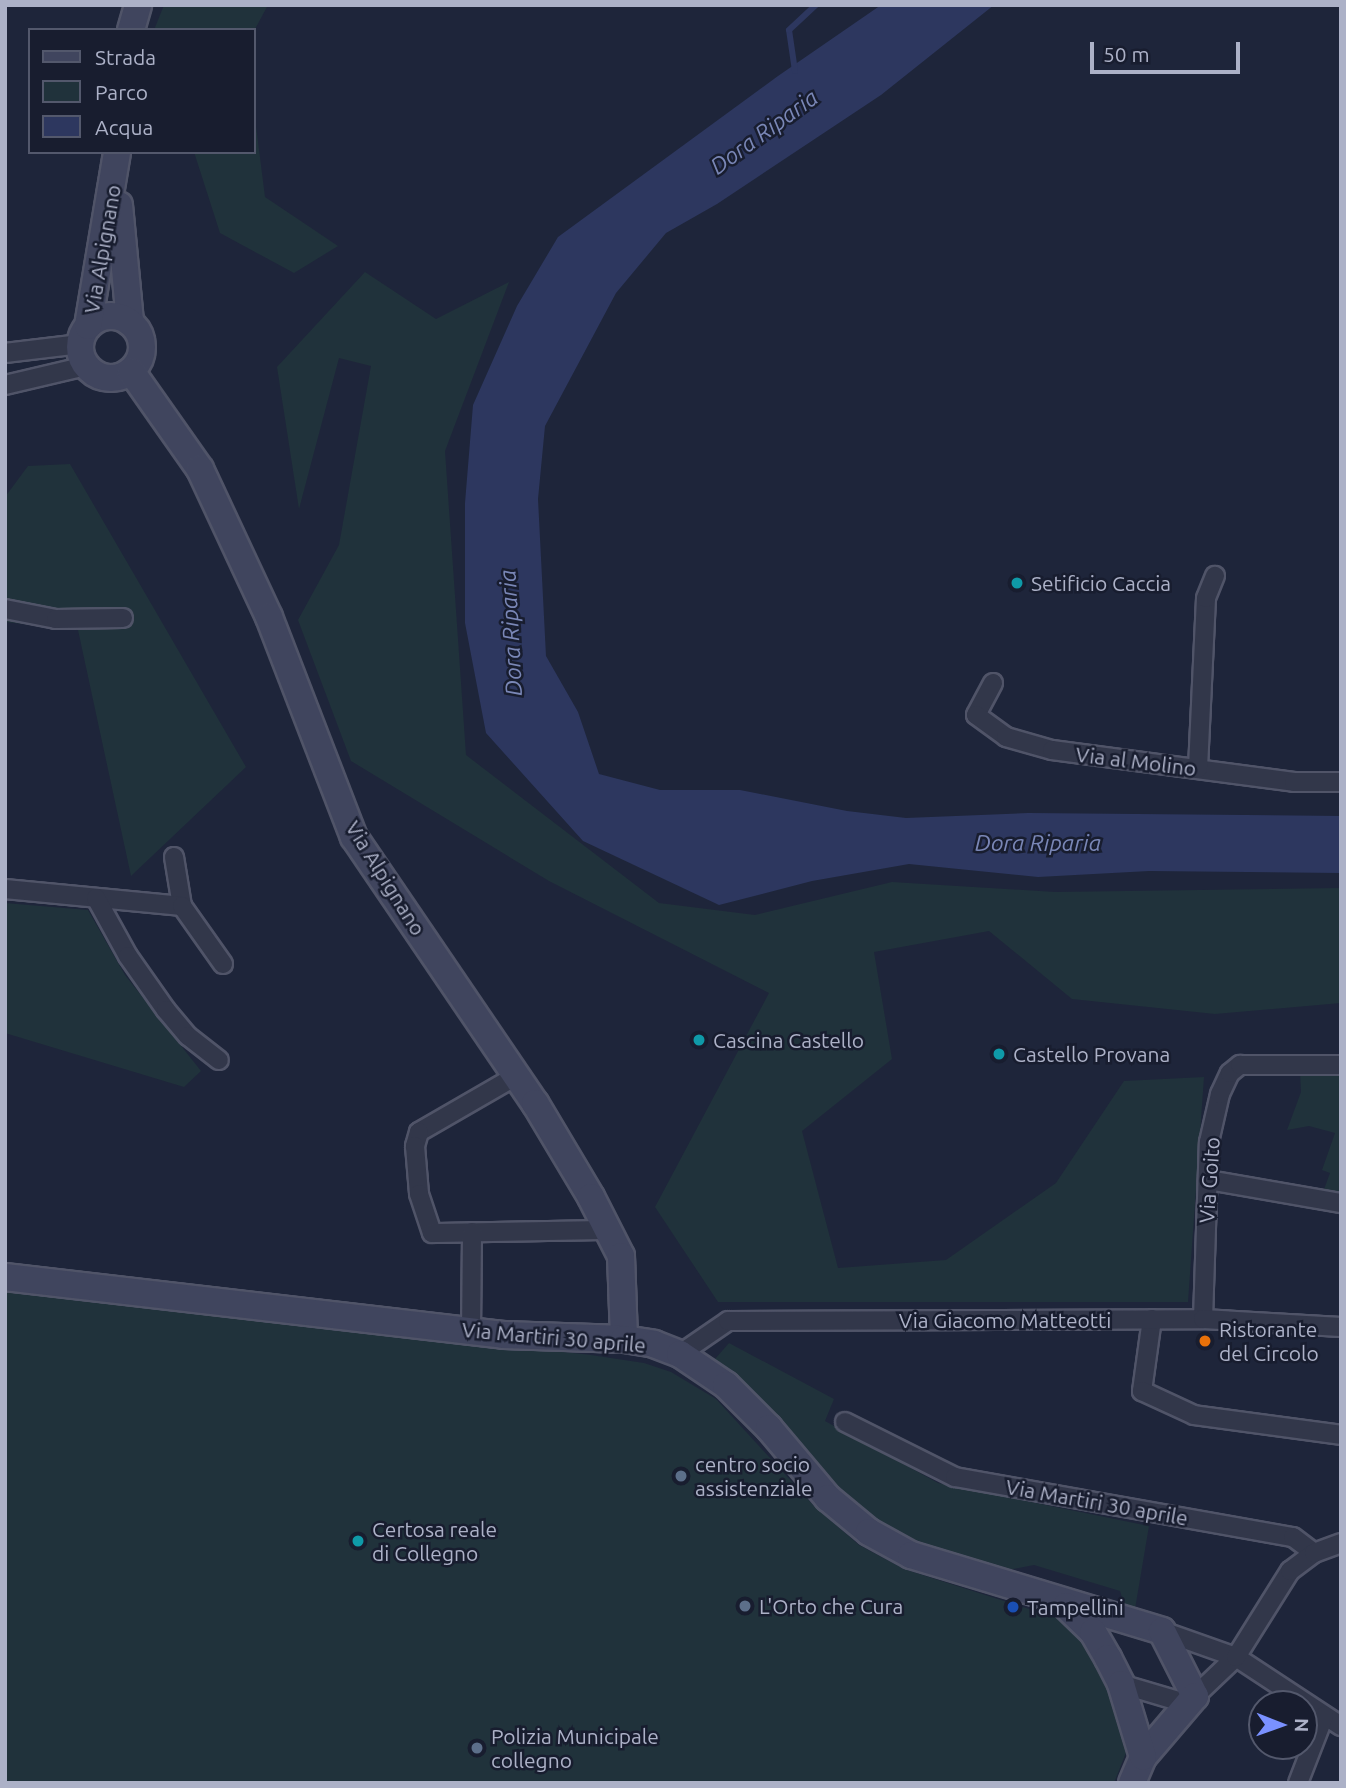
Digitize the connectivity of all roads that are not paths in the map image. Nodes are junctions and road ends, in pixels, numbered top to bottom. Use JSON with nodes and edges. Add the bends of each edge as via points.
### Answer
{"nodes":[{"id":1,"x":138,"y":5,"type":"edge"},
{"id":2,"x":132,"y":28,"type":"edge"},
{"id":3,"x":117,"y":163,"type":"edge"},
{"id":4,"x":130,"y":322,"type":"junction"},
{"id":5,"x":85,"y":345,"type":"junction"},
{"id":6,"x":5,"y":353,"type":"edge"},
{"id":7,"x":131,"y":371,"type":"junction"},
{"id":8,"x":5,"y":376,"type":"edge"},
{"id":9,"x":38,"y":378,"type":"junction"},
{"id":10,"x":5,"y":384,"type":"edge"},
{"id":11,"x":1215,"y":576,"type":"dead end"},
{"id":12,"x":5,"y":609,"type":"edge"},
{"id":13,"x":123,"y":618,"type":"dead end"},
{"id":14,"x":993,"y":683,"type":"dead end"},
{"id":15,"x":1198,"y":768,"type":"junction"},
{"id":16,"x":1341,"y":782,"type":"edge"},
{"id":17,"x":174,"y":857,"type":"dead end"},
{"id":18,"x":5,"y":889,"type":"edge"},
{"id":19,"x":96,"y":898,"type":"junction"},
{"id":20,"x":182,"y":906,"type":"junction"},
{"id":21,"x":223,"y":964,"type":"dead end"},
{"id":22,"x":219,"y":1060,"type":"dead end"},
{"id":23,"x":1341,"y":1065,"type":"edge"},
{"id":24,"x":516,"y":1076,"type":"junction"},
{"id":25,"x":1208,"y":1180,"type":"junction"},
{"id":26,"x":1341,"y":1203,"type":"edge"},
{"id":27,"x":608,"y":1230,"type":"junction"},
{"id":28,"x":472,"y":1232,"type":"junction"},
{"id":29,"x":5,"y":1276,"type":"edge"},
{"id":30,"x":1203,"y":1319,"type":"junction"},
{"id":31,"x":1152,"y":1320,"type":"junction"},
{"id":32,"x":1341,"y":1327,"type":"edge"},
{"id":33,"x":471,"y":1331,"type":"junction"},
{"id":34,"x":624,"y":1339,"type":"junction"},
{"id":35,"x":680,"y":1354,"type":"junction"},
{"id":36,"x":845,"y":1422,"type":"dead end"},
{"id":37,"x":1341,"y":1435,"type":"edge"},
{"id":38,"x":1341,"y":1543,"type":"edge"},
{"id":39,"x":1314,"y":1553,"type":"junction"},
{"id":40,"x":1060,"y":1602,"type":"junction"},
{"id":41,"x":1162,"y":1631,"type":"junction"},
{"id":42,"x":1236,"y":1657,"type":"junction"},
{"id":43,"x":1121,"y":1684,"type":"junction"},
{"id":44,"x":1191,"y":1700,"type":"junction"},
{"id":45,"x":1324,"y":1716,"type":"junction"},
{"id":46,"x":1341,"y":1726,"type":"edge"},
{"id":47,"x":1143,"y":1757,"type":"junction"},
{"id":48,"x":1132,"y":1783,"type":"edge"},
{"id":49,"x":1298,"y":1783,"type":"edge"}],
"edges":[{"from":1,"to":2,"type":"street"},
{"from":3,"to":4,"type":"street","name":"Via Alpignano"},
{"from":3,"to":5,"type":"street","name":"Via Alpignano"},
{"from":4,"to":5,"type":"street","via":[[100,318]]},
{"from":4,"to":7,"type":"street","via":[[142,345]]},
{"from":5,"to":6,"type":"street"},
{"from":5,"to":7,"type":"street","via":[[96,374],[111,378]]},
{"from":5,"to":9,"type":"street"},
{"from":7,"to":24,"type":"street","name":"Via Alpignano","via":[[200,469],[269,617],[355,837]]},
{"from":8,"to":9,"type":"street"},
{"from":9,"to":10,"type":"street"},
{"from":11,"to":15,"type":"street","via":[[1206,598]]},
{"from":12,"to":13,"type":"street","via":[[56,619]]},
{"from":14,"to":15,"type":"street","name":"Via al Molino","via":[[976,715],[1006,737],[1052,750]]},
{"from":15,"to":16,"type":"street","name":"Via al Molino","via":[[1294,782]]},
{"from":17,"to":20,"type":"street"},
{"from":18,"to":19,"type":"street"},
{"from":19,"to":20,"type":"street"},
{"from":19,"to":22,"type":"street","via":[[128,956],[166,1010],[188,1036]]},
{"from":20,"to":21,"type":"street"},
{"from":23,"to":25,"type":"street","name":"Via Goito","via":[[1240,1065],[1230,1073],[1209,1142]]},
{"from":24,"to":27,"type":"street","name":"Via Alpignano"},
{"from":24,"to":28,"type":"street","via":[[419,1132],[415,1146],[419,1194],[432,1233]]},
{"from":25,"to":26,"type":"street"},
{"from":25,"to":30,"type":"street","name":"Via Goito"},
{"from":27,"to":28,"type":"street"},
{"from":27,"to":34,"type":"street","name":"Via Alpignano","via":[[621,1256]]},
{"from":28,"to":33,"type":"street"},
{"from":29,"to":33,"type":"street","name":"Via Martiri 30 aprile"},
{"from":30,"to":31,"type":"street","name":"Via Giacomo Matteotti"},
{"from":30,"to":32,"type":"street","name":"Via Giacomo Matteotti"},
{"from":31,"to":35,"type":"street","name":"Via Giacomo Matteotti","via":[[728,1321]]},
{"from":31,"to":37,"type":"street","via":[[1142,1391],[1194,1415]]},
{"from":33,"to":34,"type":"street","name":"Via Martiri 30 aprile"},
{"from":34,"to":35,"type":"street","name":"Via Martiri 30 aprile"},
{"from":35,"to":40,"type":"street","name":"Via Martiri 30 aprile","via":[[726,1385],[769,1427],[828,1498],[869,1532],[911,1555]]},
{"from":36,"to":39,"type":"street","name":"Via Martiri 30 aprile","via":[[955,1477],[1293,1537]]},
{"from":38,"to":39,"type":"street"},
{"from":39,"to":42,"type":"street","via":[[1290,1571]]},
{"from":40,"to":41,"type":"street","name":"Via Martiri 30 aprile"},
{"from":40,"to":43,"type":"street","name":"Via Martiri 30 aprile","via":[[1093,1632]]},
{"from":41,"to":42,"type":"street","name":"Via Martiri 30 aprile"},
{"from":41,"to":44,"type":"street"},
{"from":42,"to":44,"type":"street"},
{"from":42,"to":45,"type":"street","name":"Via Martiri 30 aprile"},
{"from":43,"to":44,"type":"street"},
{"from":43,"to":47,"type":"street","name":"Via Martiri 30 aprile"},
{"from":44,"to":47,"type":"street"},
{"from":45,"to":46,"type":"street","name":"Via Martiri 30 aprile"},
{"from":45,"to":49,"type":"street"},
{"from":47,"to":48,"type":"street"}]}
